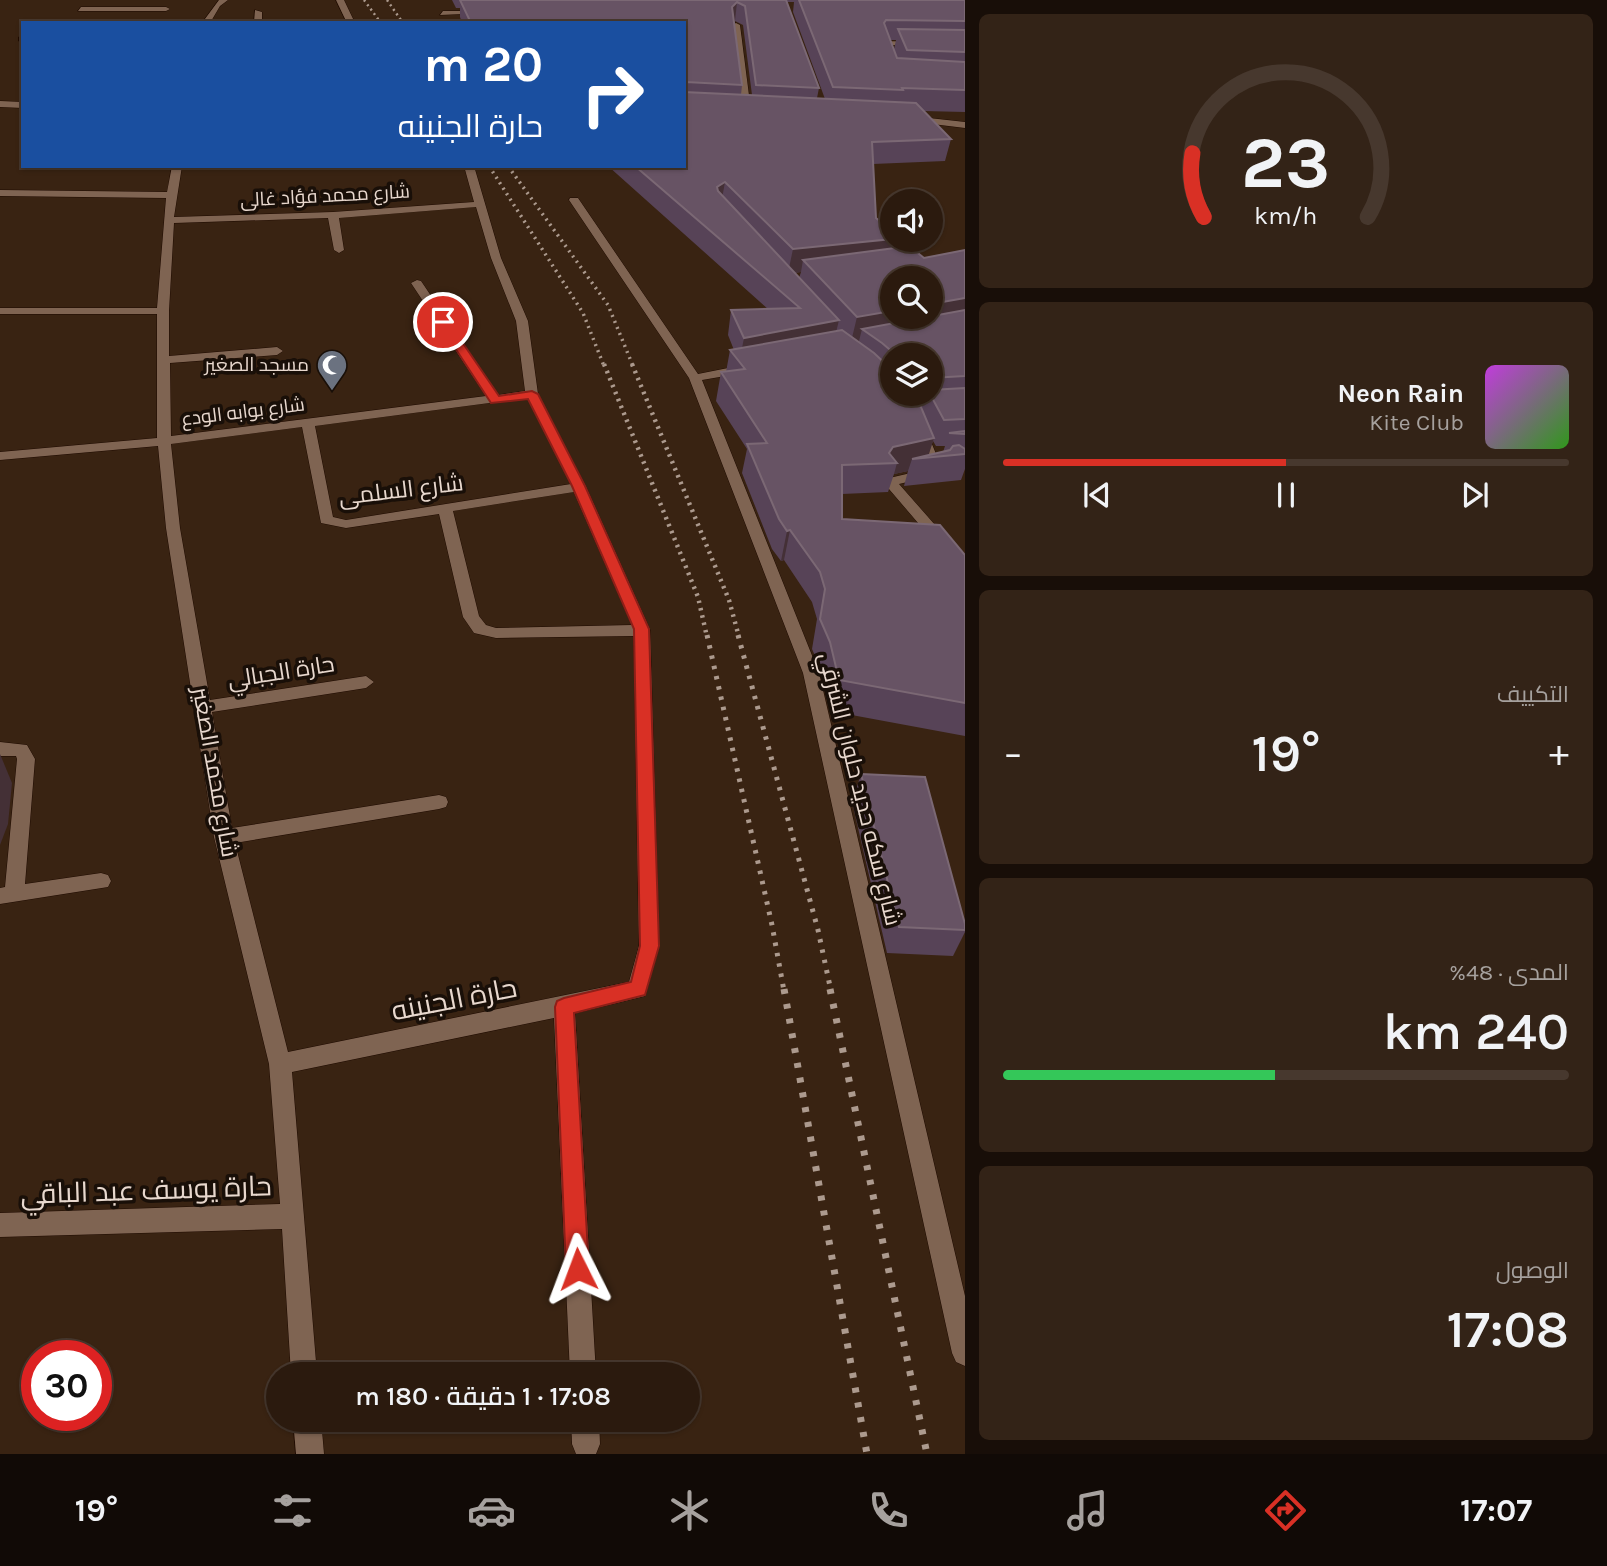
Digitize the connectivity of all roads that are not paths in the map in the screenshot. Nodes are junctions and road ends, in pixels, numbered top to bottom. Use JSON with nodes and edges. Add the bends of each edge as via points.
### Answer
{"nodes":[{"id":1,"x":225,"y":0,"type":"edge"},
{"id":2,"x":340,"y":0,"type":"edge"},
{"id":3,"x":464,"y":3,"type":"edge"},
{"id":4,"x":81,"y":9,"type":"dead end"},
{"id":5,"x":166,"y":9,"type":"dead end"},
{"id":6,"x":442,"y":11,"type":"junction"},
{"id":7,"x":258,"y":12,"type":"dead end"},
{"id":8,"x":498,"y":12,"type":"edge"},
{"id":9,"x":207,"y":21,"type":"edge"},
{"id":10,"x":258,"y":21,"type":"edge"},
{"id":11,"x":349,"y":21,"type":"edge"},
{"id":12,"x":450,"y":21,"type":"edge"},
{"id":13,"x":736,"y":25,"type":"edge"},
{"id":14,"x":965,"y":45,"type":"edge"},
{"id":15,"x":893,"y":64,"type":"edge"},
{"id":16,"x":0,"y":104,"type":"edge"},
{"id":17,"x":21,"y":105,"type":"edge"},
{"id":18,"x":734,"y":110,"type":"edge"},
{"id":19,"x":747,"y":111,"type":"junction"},
{"id":20,"x":759,"y":111,"type":"edge"},
{"id":21,"x":897,"y":117,"type":"edge"},
{"id":22,"x":965,"y":125,"type":"edge"},
{"id":23,"x":177,"y":168,"type":"edge"},
{"id":24,"x":469,"y":168,"type":"edge"},
{"id":25,"x":0,"y":193,"type":"edge"},
{"id":26,"x":171,"y":195,"type":"junction"},
{"id":27,"x":574,"y":200,"type":"dead end"},
{"id":28,"x":482,"y":204,"type":"junction"},
{"id":29,"x":333,"y":215,"type":"junction"},
{"id":30,"x":169,"y":220,"type":"junction"},
{"id":31,"x":339,"y":250,"type":"dead end"},
{"id":32,"x":417,"y":283,"type":"dead end"},
{"id":33,"x":0,"y":311,"type":"edge"},
{"id":34,"x":163,"y":311,"type":"junction"},
{"id":35,"x":278,"y":351,"type":"dead end"},
{"id":36,"x":164,"y":360,"type":"junction"},
{"id":37,"x":760,"y":366,"type":"edge"},
{"id":38,"x":695,"y":378,"type":"junction"},
{"id":39,"x":532,"y":394,"type":"junction"},
{"id":40,"x":495,"y":400,"type":"junction"},
{"id":41,"x":906,"y":406,"type":"edge"},
{"id":42,"x":308,"y":423,"type":"junction"},
{"id":43,"x":164,"y":441,"type":"junction"},
{"id":44,"x":0,"y":456,"type":"edge"},
{"id":45,"x":936,"y":458,"type":"junction"},
{"id":46,"x":953,"y":465,"type":"edge"},
{"id":47,"x":579,"y":486,"type":"junction"},
{"id":48,"x":445,"y":509,"type":"junction"},
{"id":49,"x":965,"y":569,"type":"edge"},
{"id":50,"x":642,"y":629,"type":"junction"},
{"id":51,"x":366,"y":682,"type":"dead end"},
{"id":52,"x":203,"y":708,"type":"junction"},
{"id":53,"x":0,"y":749,"type":"edge"},
{"id":54,"x":439,"y":802,"type":"dead end"},
{"id":55,"x":224,"y":837,"type":"junction"},
{"id":56,"x":101,"y":881,"type":"dead end"},
{"id":57,"x":7,"y":895,"type":"edge"},
{"id":58,"x":564,"y":1007,"type":"junction"},
{"id":59,"x":280,"y":1064,"type":"junction"},
{"id":60,"x":293,"y":1216,"type":"junction"},
{"id":61,"x":0,"y":1225,"type":"edge"},
{"id":62,"x":965,"y":1353,"type":"edge"},
{"id":63,"x":303,"y":1362,"type":"edge"},
{"id":64,"x":582,"y":1362,"type":"edge"},
{"id":65,"x":308,"y":1432,"type":"edge"},
{"id":66,"x":310,"y":1454,"type":"edge"}],
"edges":[{"from":1,"to":9,"type":"street"},
{"from":2,"to":11,"type":"street"},
{"from":3,"to":6,"type":"street"},
{"from":4,"to":5,"type":"street"},
{"from":6,"to":8,"type":"street"},
{"from":6,"to":12,"type":"street"},
{"from":7,"to":10,"type":"street"},
{"from":13,"to":19,"type":"street"},
{"from":14,"to":15,"type":"street","via":[[888,42]]},
{"from":16,"to":17,"type":"street"},
{"from":18,"to":19,"type":"street"},
{"from":19,"to":20,"type":"street"},
{"from":21,"to":22,"type":"street"},
{"from":23,"to":26,"type":"street","name":"شارع محمد الصغير"},
{"from":24,"to":28,"type":"street"},
{"from":25,"to":26,"type":"street"},
{"from":26,"to":30,"type":"street","name":"شارع محمد الصغير"},
{"from":27,"to":38,"type":"street","name":"شارع سكه حديد حلوان الشرقي"},
{"from":28,"to":29,"type":"street","name":"شارع محمد فؤاد غالى"},
{"from":28,"to":39,"type":"street","via":[[496,258],[522,321]]},
{"from":29,"to":30,"type":"street","name":"شارع محمد فؤاد غالى"},
{"from":29,"to":31,"type":"street"},
{"from":30,"to":34,"type":"street","name":"شارع محمد الصغير"},
{"from":32,"to":40,"type":"street"},
{"from":33,"to":34,"type":"street"},
{"from":34,"to":36,"type":"street","name":"شارع محمد الصغير"},
{"from":35,"to":36,"type":"street"},
{"from":36,"to":43,"type":"street","name":"شارع محمد الصغير"},
{"from":37,"to":38,"type":"street"},
{"from":38,"to":62,"type":"street","name":"شارع سكه حديد حلوان الشرقي","via":[[811,673]]},
{"from":39,"to":40,"type":"street","name":"شارع بوابه الودع"},
{"from":39,"to":47,"type":"street"},
{"from":40,"to":42,"type":"street","name":"شارع بوابه الودع"},
{"from":41,"to":45,"type":"street"},
{"from":42,"to":43,"type":"street","name":"شارع بوابه الودع"},
{"from":42,"to":48,"type":"street","name":"شارع السلمى","via":[[326,520],[346,524]]},
{"from":43,"to":44,"type":"street","name":"شارع بوابه الودع"},
{"from":43,"to":52,"type":"street","name":"شارع محمد الصغير","via":[[173,528]]},
{"from":45,"to":46,"type":"street"},
{"from":45,"to":49,"type":"street","via":[[936,471],[890,482]]},
{"from":47,"to":48,"type":"street","name":"شارع السلمى"},
{"from":47,"to":50,"type":"street"},
{"from":48,"to":50,"type":"street","via":[[471,617],[480,629],[496,633]]},
{"from":50,"to":58,"type":"street","name":"حارة الجنينه","via":[[649,946],[638,989]]},
{"from":51,"to":52,"type":"street","name":"حارة الجبالي"},
{"from":52,"to":55,"type":"street","name":"شارع محمد الصغير"},
{"from":53,"to":57,"type":"street","via":[[21,750],[26,759]]},
{"from":54,"to":55,"type":"street"},
{"from":55,"to":59,"type":"street","name":"شارع محمد الصغير"},
{"from":56,"to":57,"type":"street"},
{"from":58,"to":59,"type":"street","name":"حارة الجنينه"},
{"from":58,"to":64,"type":"street"},
{"from":59,"to":60,"type":"street","name":"شارع محمد الصغير"},
{"from":60,"to":61,"type":"street","name":"حارة يوسف عبد الباقي"},
{"from":60,"to":63,"type":"street","name":"شارع محمد الصغير"},
{"from":65,"to":66,"type":"street"}]}
